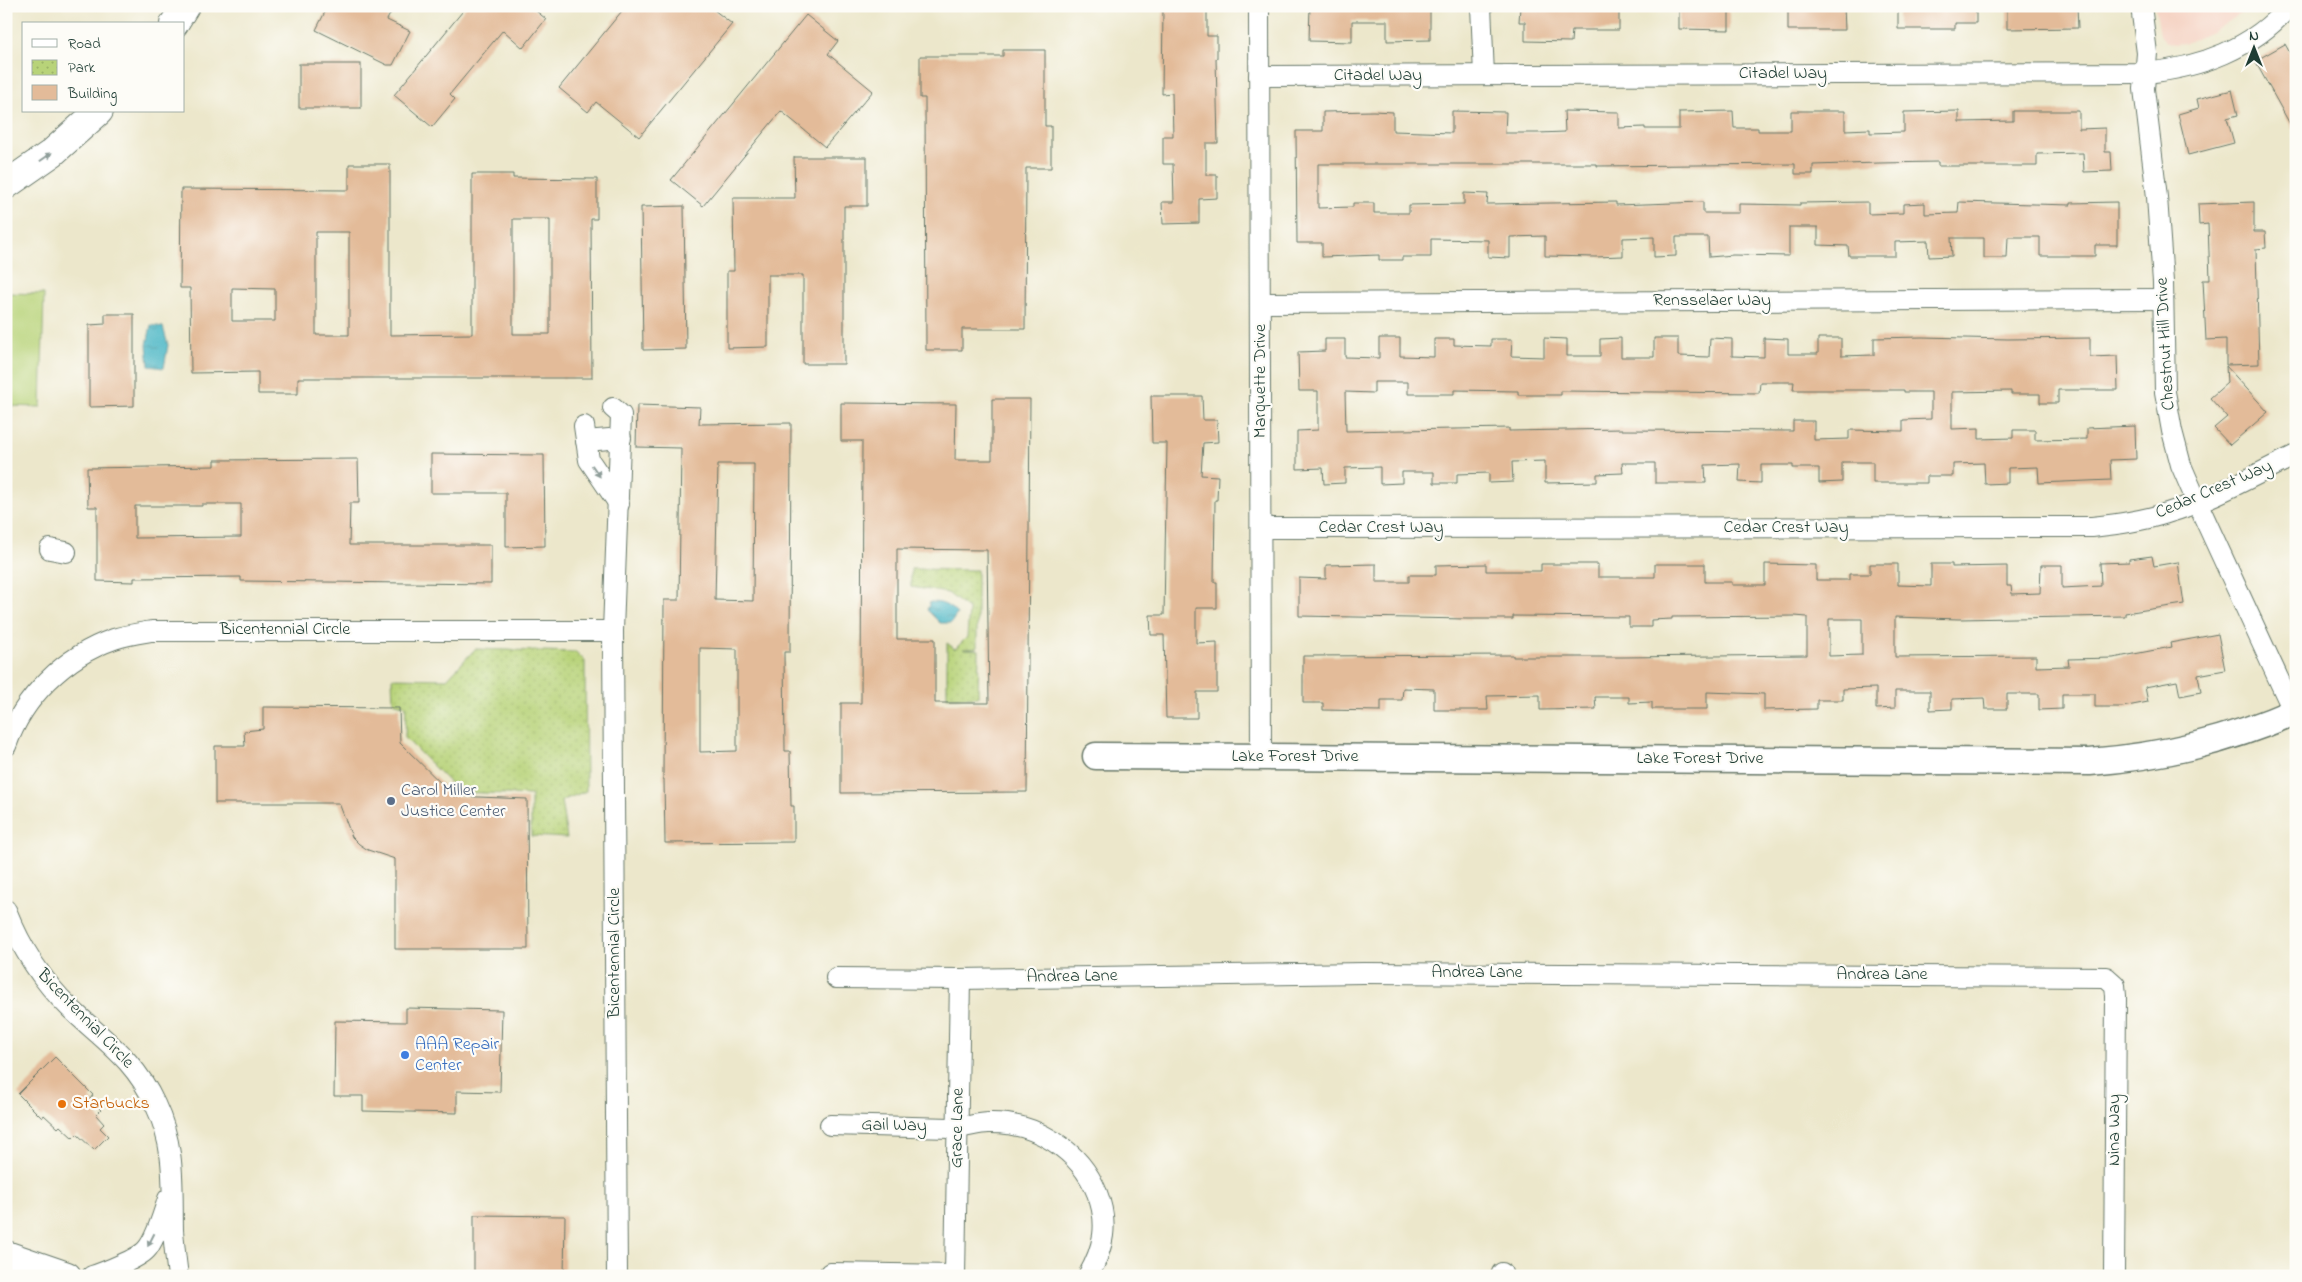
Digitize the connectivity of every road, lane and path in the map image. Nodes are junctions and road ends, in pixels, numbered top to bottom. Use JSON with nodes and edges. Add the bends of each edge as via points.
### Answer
{"nodes":[{"id":1,"x":185,"y":6,"type":"edge"},
{"id":2,"x":1259,"y":6,"type":"edge"},
{"id":3,"x":1481,"y":6,"type":"edge"},
{"id":4,"x":2141,"y":6,"type":"edge"},
{"id":5,"x":2289,"y":6,"type":"edge"},
{"id":6,"x":175,"y":22,"type":"edge"},
{"id":7,"x":2146,"y":72,"type":"junction"},
{"id":8,"x":1484,"y":75,"type":"junction"},
{"id":9,"x":1259,"y":76,"type":"junction"},
{"id":10,"x":98,"y":112,"type":"edge"},
{"id":11,"x":6,"y":185,"type":"edge"},
{"id":12,"x":2163,"y":300,"type":"junction"},
{"id":13,"x":1260,"y":303,"type":"junction"},
{"id":14,"x":612,"y":408,"type":"dead end"},
{"id":15,"x":621,"y":438,"type":"junction"},
{"id":16,"x":2296,"y":455,"type":"edge"},
{"id":17,"x":2197,"y":502,"type":"junction"},
{"id":18,"x":619,"y":504,"type":"junction"},
{"id":19,"x":1262,"y":528,"type":"junction"},
{"id":20,"x":613,"y":631,"type":"junction"},
{"id":21,"x":2295,"y":714,"type":"edge"},
{"id":22,"x":6,"y":746,"type":"edge"},
{"id":23,"x":1096,"y":756,"type":"dead end"},
{"id":24,"x":1262,"y":756,"type":"junction"},
{"id":25,"x":6,"y":910,"type":"edge"},
{"id":26,"x":836,"y":978,"type":"dead end"},
{"id":27,"x":960,"y":979,"type":"junction"},
{"id":28,"x":2114,"y":985,"type":"joint"},
{"id":29,"x":830,"y":1125,"type":"dead end"},
{"id":30,"x":958,"y":1128,"type":"junction"},
{"id":31,"x":174,"y":1178,"type":"junction"},
{"id":32,"x":6,"y":1255,"type":"edge"},
{"id":33,"x":830,"y":1273,"type":"dead end"},
{"id":34,"x":66,"y":1276,"type":"edge"},
{"id":35,"x":92,"y":1276,"type":"edge"},
{"id":36,"x":178,"y":1276,"type":"edge"},
{"id":37,"x":617,"y":1276,"type":"edge"},
{"id":38,"x":955,"y":1276,"type":"edge"},
{"id":39,"x":1088,"y":1276,"type":"edge"},
{"id":40,"x":2114,"y":1276,"type":"edge"}],
"edges":[{"from":1,"to":6,"type":"main road"},
{"from":2,"to":9,"type":"street","name":"Marquette Drive"},
{"from":3,"to":8,"type":"street"},
{"from":4,"to":7,"type":"street","name":"Chestnut Hill Drive"},
{"from":5,"to":7,"type":"street","name":"Citadel Way","via":[[2261,32],[2234,49],[2172,70]]},
{"from":7,"to":8,"type":"street","name":"Citadel Way"},
{"from":7,"to":12,"type":"street","name":"Chestnut Hill Drive","via":[[2144,89],[2157,197]]},
{"from":8,"to":9,"type":"street","name":"Citadel Way"},
{"from":9,"to":13,"type":"street","name":"Marquette Drive"},
{"from":11,"to":10,"type":"main road","one_way":true,"via":[[52,153]]},
{"from":12,"to":13,"type":"street","name":"Rensselaer Way"},
{"from":12,"to":17,"type":"street","name":"Chestnut Hill Drive","via":[[2165,392],[2181,465]]},
{"from":13,"to":19,"type":"street","name":"Marquette Drive"},
{"from":14,"to":15,"type":"street","name":"Bicentennial Circle","via":[[622,415]]},
{"from":15,"to":18,"type":"street","name":"Bicentennial Circle"},
{"from":15,"to":18,"type":"street","one_way":true,"via":[[585,433],[589,460]]},
{"from":16,"to":17,"type":"street","name":"Cedar Crest Way"},
{"from":17,"to":19,"type":"street","name":"Cedar Crest Way","via":[[2128,523],[2092,527]]},
{"from":17,"to":21,"type":"street","name":"Chestnut Hill Drive"},
{"from":18,"to":20,"type":"street","name":"Bicentennial Circle"},
{"from":19,"to":24,"type":"street","name":"Marquette Drive"},
{"from":20,"to":22,"type":"street","name":"Bicentennial Circle","via":[[152,630],[115,638],[61,668],[24,710]]},
{"from":20,"to":37,"type":"street","name":"Bicentennial Circle"},
{"from":21,"to":24,"type":"street","name":"Lake Forest Drive","via":[[2180,750],[2090,762]]},
{"from":23,"to":24,"type":"street","name":"Lake Forest Drive"},
{"from":25,"to":31,"type":"street","name":"Bicentennial Circle","via":[[20,943],[47,983],[70,1008],[118,1049],[142,1079],[162,1120]]},
{"from":26,"to":27,"type":"street","name":"Andrea Lane"},
{"from":27,"to":28,"type":"street","name":"Andrea Lane","via":[[1364,973],[2085,976],[2106,977]]},
{"from":27,"to":30,"type":"street","name":"Grace Lane"},
{"from":28,"to":40,"type":"street","name":"Nina Way"},
{"from":29,"to":30,"type":"street","name":"Gail Way"},
{"from":30,"to":38,"type":"street","name":"Grace Lane"},
{"from":30,"to":39,"type":"street","name":"Gail Way","via":[[989,1122],[1020,1126],[1049,1137],[1074,1156],[1092,1181],[1104,1210],[1104,1236],[1097,1261]]},
{"from":31,"to":35,"type":"street","one_way":true,"via":[[162,1218],[146,1250]]},
{"from":31,"to":36,"type":"street","name":"Bicentennial Circle","via":[[173,1231]]},
{"from":32,"to":34,"type":"main road"},
{"from":33,"to":38,"type":"street"}]}
